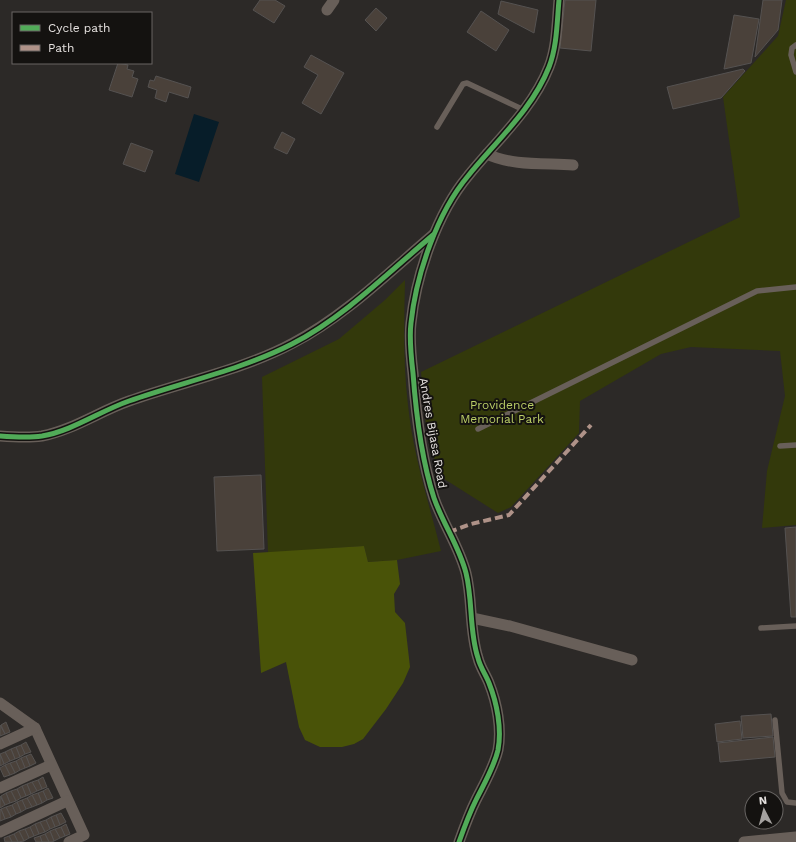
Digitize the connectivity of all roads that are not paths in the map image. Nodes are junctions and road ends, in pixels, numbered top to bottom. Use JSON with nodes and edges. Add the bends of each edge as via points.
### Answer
{"nodes":[{"id":1,"x":334,"y":0,"type":"edge"},
{"id":2,"x":559,"y":0,"type":"edge"},
{"id":3,"x":327,"y":10,"type":"dead end"},
{"id":4,"x":796,"y":46,"type":"edge"},
{"id":5,"x":796,"y":72,"type":"edge"},
{"id":6,"x":524,"y":110,"type":"junction"},
{"id":7,"x":437,"y":127,"type":"dead end"},
{"id":8,"x":488,"y":154,"type":"junction"},
{"id":9,"x":573,"y":165,"type":"dead end"},
{"id":10,"x":435,"y":234,"type":"junction"},
{"id":11,"x":796,"y":287,"type":"edge"},
{"id":12,"x":478,"y":429,"type":"dead end"},
{"id":13,"x":0,"y":436,"type":"edge"},
{"id":14,"x":796,"y":444,"type":"edge"},
{"id":15,"x":780,"y":446,"type":"dead end"},
{"id":16,"x":472,"y":618,"type":"junction"},
{"id":17,"x":796,"y":626,"type":"edge"},
{"id":18,"x":761,"y":628,"type":"dead end"},
{"id":19,"x":632,"y":660,"type":"dead end"},
{"id":20,"x":0,"y":703,"type":"edge"},
{"id":21,"x":775,"y":720,"type":"dead end"},
{"id":22,"x":35,"y":728,"type":"junction"},
{"id":23,"x":0,"y":744,"type":"edge"},
{"id":24,"x":51,"y":765,"type":"junction"},
{"id":25,"x":0,"y":788,"type":"edge"},
{"id":26,"x":67,"y":801,"type":"junction"},
{"id":27,"x":796,"y":803,"type":"edge"},
{"id":28,"x":0,"y":832,"type":"edge"},
{"id":29,"x":796,"y":837,"type":"edge"},
{"id":30,"x":763,"y":841,"type":"edge"},
{"id":31,"x":69,"y":842,"type":"edge"},
{"id":32,"x":459,"y":842,"type":"edge"},
{"id":33,"x":744,"y":842,"type":"edge"}],
"edges":[{"from":1,"to":3,"type":"street"},
{"from":2,"to":6,"type":"street","name":"Andres Bijasa Road","via":[[549,67]]},
{"from":4,"to":5,"type":"lane","via":[[792,48],[791,55]]},
{"from":6,"to":7,"type":"lane","via":[[467,83],[463,84]]},
{"from":6,"to":8,"type":"street","name":"Andres Bijasa Road"},
{"from":8,"to":9,"type":"street","via":[[497,159],[511,161]]},
{"from":8,"to":10,"type":"street","name":"Andres Bijasa Road","via":[[467,177]]},
{"from":10,"to":13,"type":"street","via":[[332,318],[279,350],[123,403],[53,433],[31,437]]},
{"from":10,"to":16,"type":"street","name":"Andres Bijasa Road","via":[[418,284],[411,323],[415,403],[429,480],[466,572]]},
{"from":11,"to":12,"type":"lane","via":[[751,293]]},
{"from":14,"to":15,"type":"lane"},
{"from":16,"to":19,"type":"street"},
{"from":16,"to":32,"type":"street","name":"Andres Bijasa Road","via":[[478,659],[495,703],[499,729],[498,751]]},
{"from":17,"to":18,"type":"lane"},
{"from":20,"to":22,"type":"street"},
{"from":21,"to":27,"type":"lane","via":[[782,793],[787,802]]},
{"from":22,"to":23,"type":"street"},
{"from":22,"to":24,"type":"street"},
{"from":24,"to":25,"type":"street"},
{"from":24,"to":26,"type":"street"},
{"from":26,"to":28,"type":"street"},
{"from":26,"to":31,"type":"street","via":[[84,835]]},
{"from":29,"to":30,"type":"street"},
{"from":30,"to":33,"type":"street"}]}
